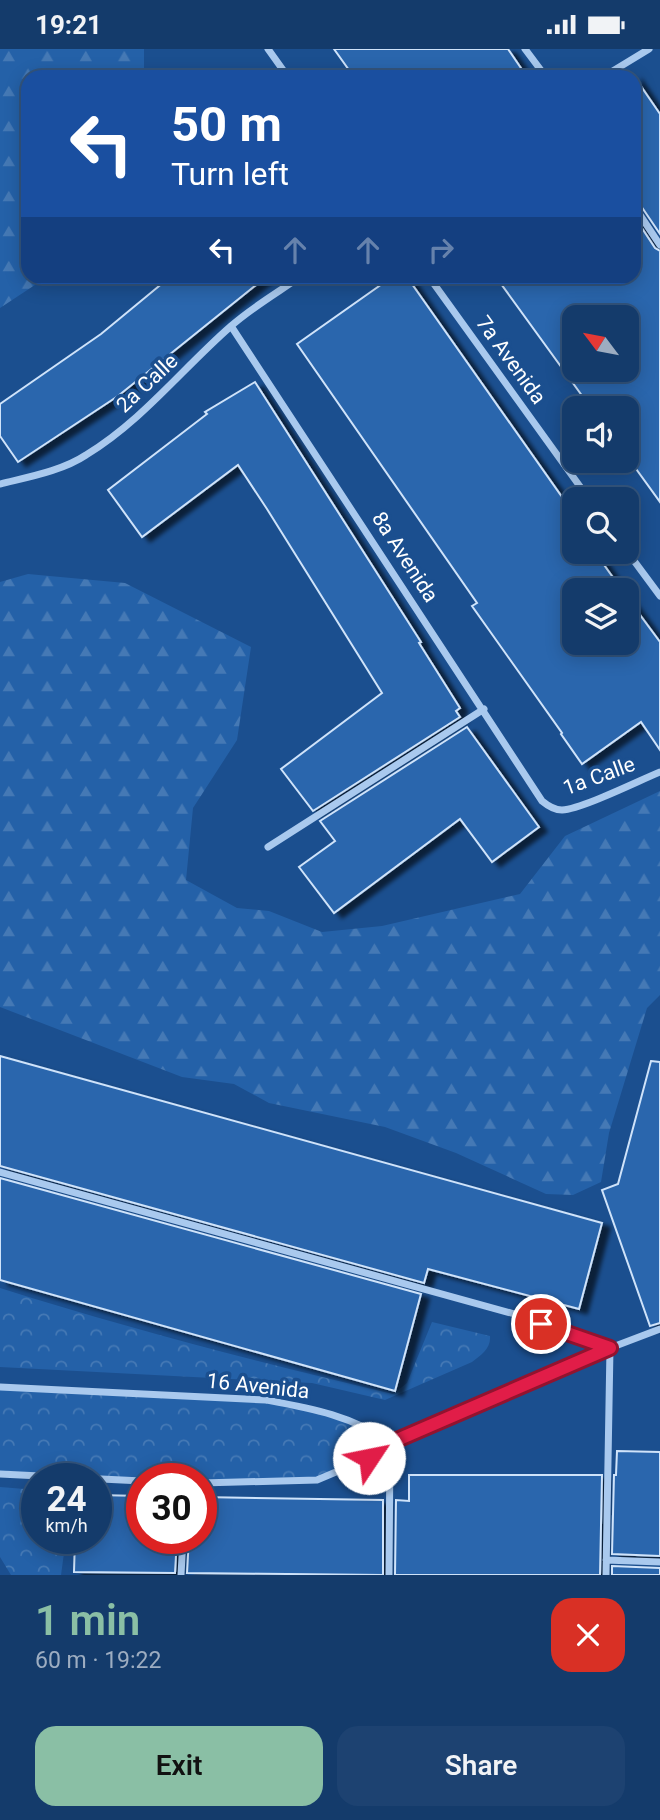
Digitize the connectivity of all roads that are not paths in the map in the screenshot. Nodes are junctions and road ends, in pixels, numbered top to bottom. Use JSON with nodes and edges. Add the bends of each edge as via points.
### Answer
{"nodes":[{"id":1,"x":268,"y":49,"type":"edge"},
{"id":2,"x":525,"y":49,"type":"edge"},
{"id":3,"x":649,"y":49,"type":"edge"},
{"id":4,"x":283,"y":70,"type":"edge"},
{"id":5,"x":541,"y":70,"type":"edge"},
{"id":6,"x":614,"y":70,"type":"edge"},
{"id":7,"x":641,"y":216,"type":"edge"},
{"id":8,"x":660,"y":245,"type":"edge"},
{"id":9,"x":290,"y":284,"type":"edge"},
{"id":10,"x":434,"y":284,"type":"edge"},
{"id":11,"x":231,"y":326,"type":"junction"},
{"id":12,"x":0,"y":484,"type":"edge"},
{"id":13,"x":580,"y":487,"type":"edge"},
{"id":14,"x":636,"y":564,"type":"edge"},
{"id":15,"x":660,"y":596,"type":"edge"},
{"id":16,"x":484,"y":709,"type":"junction"},
{"id":17,"x":660,"y":772,"type":"edge"},
{"id":18,"x":549,"y":807,"type":"joint"},
{"id":19,"x":268,"y":847,"type":"dead end"},
{"id":20,"x":0,"y":1172,"type":"edge"},
{"id":21,"x":660,"y":1329,"type":"edge"},
{"id":22,"x":610,"y":1348,"type":"junction"},
{"id":23,"x":0,"y":1387,"type":"edge"},
{"id":24,"x":390,"y":1443,"type":"junction"},
{"id":25,"x":0,"y":1474,"type":"edge"},
{"id":26,"x":126,"y":1480,"type":"edge"},
{"id":27,"x":217,"y":1483,"type":"edge"},
{"id":28,"x":182,"y":1554,"type":"edge"},
{"id":29,"x":606,"y":1560,"type":"junction"},
{"id":30,"x":660,"y":1562,"type":"edge"},
{"id":31,"x":181,"y":1575,"type":"edge"},
{"id":32,"x":389,"y":1575,"type":"edge"},
{"id":33,"x":606,"y":1575,"type":"edge"}],
"edges":[{"from":1,"to":4,"type":"street"},
{"from":2,"to":5,"type":"street"},
{"from":3,"to":6,"type":"street"},
{"from":7,"to":8,"type":"street"},
{"from":9,"to":11,"type":"street","name":"2a Calle"},
{"from":10,"to":13,"type":"street","name":"7a Avenida"},
{"from":11,"to":12,"type":"street","name":"2a Calle","via":[[161,395],[84,457]]},
{"from":11,"to":16,"type":"street","name":"8a Avenida"},
{"from":14,"to":15,"type":"street"},
{"from":16,"to":18,"type":"street","name":"8a Avenida","via":[[536,794]]},
{"from":16,"to":19,"type":"street"},
{"from":17,"to":18,"type":"street","name":"1a Calle","via":[[581,805],[562,810]]},
{"from":20,"to":22,"type":"street","via":[[518,1315]]},
{"from":21,"to":22,"type":"street"},
{"from":22,"to":24,"type":"street"},
{"from":22,"to":29,"type":"street"},
{"from":23,"to":24,"type":"street","name":"16 Avenida","via":[[266,1400],[340,1417]]},
{"from":24,"to":27,"type":"street","via":[[369,1458],[317,1480]]},
{"from":24,"to":32,"type":"street"},
{"from":25,"to":26,"type":"street"},
{"from":28,"to":31,"type":"street"},
{"from":29,"to":30,"type":"street"},
{"from":29,"to":33,"type":"street"}]}
